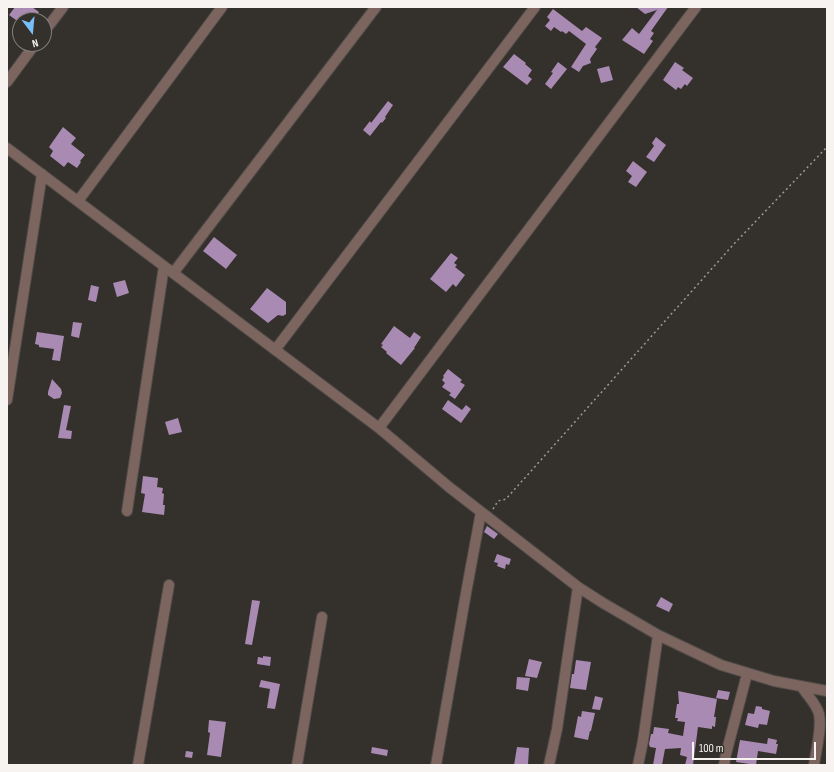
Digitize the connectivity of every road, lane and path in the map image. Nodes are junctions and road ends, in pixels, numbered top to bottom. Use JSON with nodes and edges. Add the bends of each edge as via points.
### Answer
{"nodes":[{"id":1,"x":63,"y":7,"type":"edge"},
{"id":2,"x":222,"y":7,"type":"edge"},
{"id":3,"x":376,"y":7,"type":"edge"},
{"id":4,"x":535,"y":7,"type":"edge"},
{"id":5,"x":696,"y":7,"type":"edge"},
{"id":6,"x":52,"y":21,"type":"edge"},
{"id":7,"x":29,"y":52,"type":"edge"},
{"id":8,"x":7,"y":82,"type":"edge"},
{"id":9,"x":827,"y":147,"type":"edge"},
{"id":10,"x":7,"y":148,"type":"edge"},
{"id":11,"x":42,"y":174,"type":"junction"},
{"id":12,"x":78,"y":201,"type":"junction"},
{"id":13,"x":164,"y":266,"type":"junction"},
{"id":14,"x":174,"y":272,"type":"junction"},
{"id":15,"x":275,"y":350,"type":"junction"},
{"id":16,"x":7,"y":400,"type":"edge"},
{"id":17,"x":379,"y":428,"type":"junction"},
{"id":18,"x":128,"y":511,"type":"dead end"},
{"id":19,"x":485,"y":515,"type":"junction"},
{"id":20,"x":169,"y":585,"type":"dead end"},
{"id":21,"x":578,"y":586,"type":"junction"},
{"id":22,"x":322,"y":617,"type":"dead end"},
{"id":23,"x":658,"y":635,"type":"junction"},
{"id":24,"x":747,"y":674,"type":"junction"},
{"id":25,"x":802,"y":687,"type":"junction"},
{"id":26,"x":827,"y":691,"type":"edge"},
{"id":27,"x":823,"y":730,"type":"edge"},
{"id":28,"x":138,"y":765,"type":"edge"},
{"id":29,"x":297,"y":765,"type":"edge"},
{"id":30,"x":436,"y":765,"type":"edge"},
{"id":31,"x":549,"y":765,"type":"edge"},
{"id":32,"x":638,"y":765,"type":"edge"},
{"id":33,"x":724,"y":765,"type":"edge"},
{"id":34,"x":814,"y":765,"type":"edge"}],
"edges":[{"from":1,"to":6,"type":"street"},
{"from":2,"to":12,"type":"street"},
{"from":3,"to":14,"type":"street"},
{"from":4,"to":15,"type":"street"},
{"from":5,"to":17,"type":"street"},
{"from":7,"to":8,"type":"street"},
{"from":9,"to":19,"type":"path","via":[[733,245],[506,500],[498,501]]},
{"from":10,"to":11,"type":"street"},
{"from":11,"to":12,"type":"street"},
{"from":11,"to":16,"type":"street"},
{"from":12,"to":13,"type":"street"},
{"from":13,"to":14,"type":"street"},
{"from":13,"to":18,"type":"street"},
{"from":14,"to":15,"type":"street"},
{"from":15,"to":17,"type":"street"},
{"from":17,"to":19,"type":"street"},
{"from":19,"to":21,"type":"street"},
{"from":19,"to":30,"type":"street","via":[[466,593]]},
{"from":20,"to":28,"type":"street"},
{"from":21,"to":23,"type":"street"},
{"from":21,"to":31,"type":"street","via":[[557,729]]},
{"from":22,"to":29,"type":"street"},
{"from":23,"to":24,"type":"street","via":[[721,665]]},
{"from":23,"to":32,"type":"street"},
{"from":24,"to":25,"type":"street"},
{"from":24,"to":33,"type":"street"},
{"from":25,"to":26,"type":"street"},
{"from":25,"to":27,"type":"street","via":[[816,708]]},
{"from":27,"to":34,"type":"street"}]}
